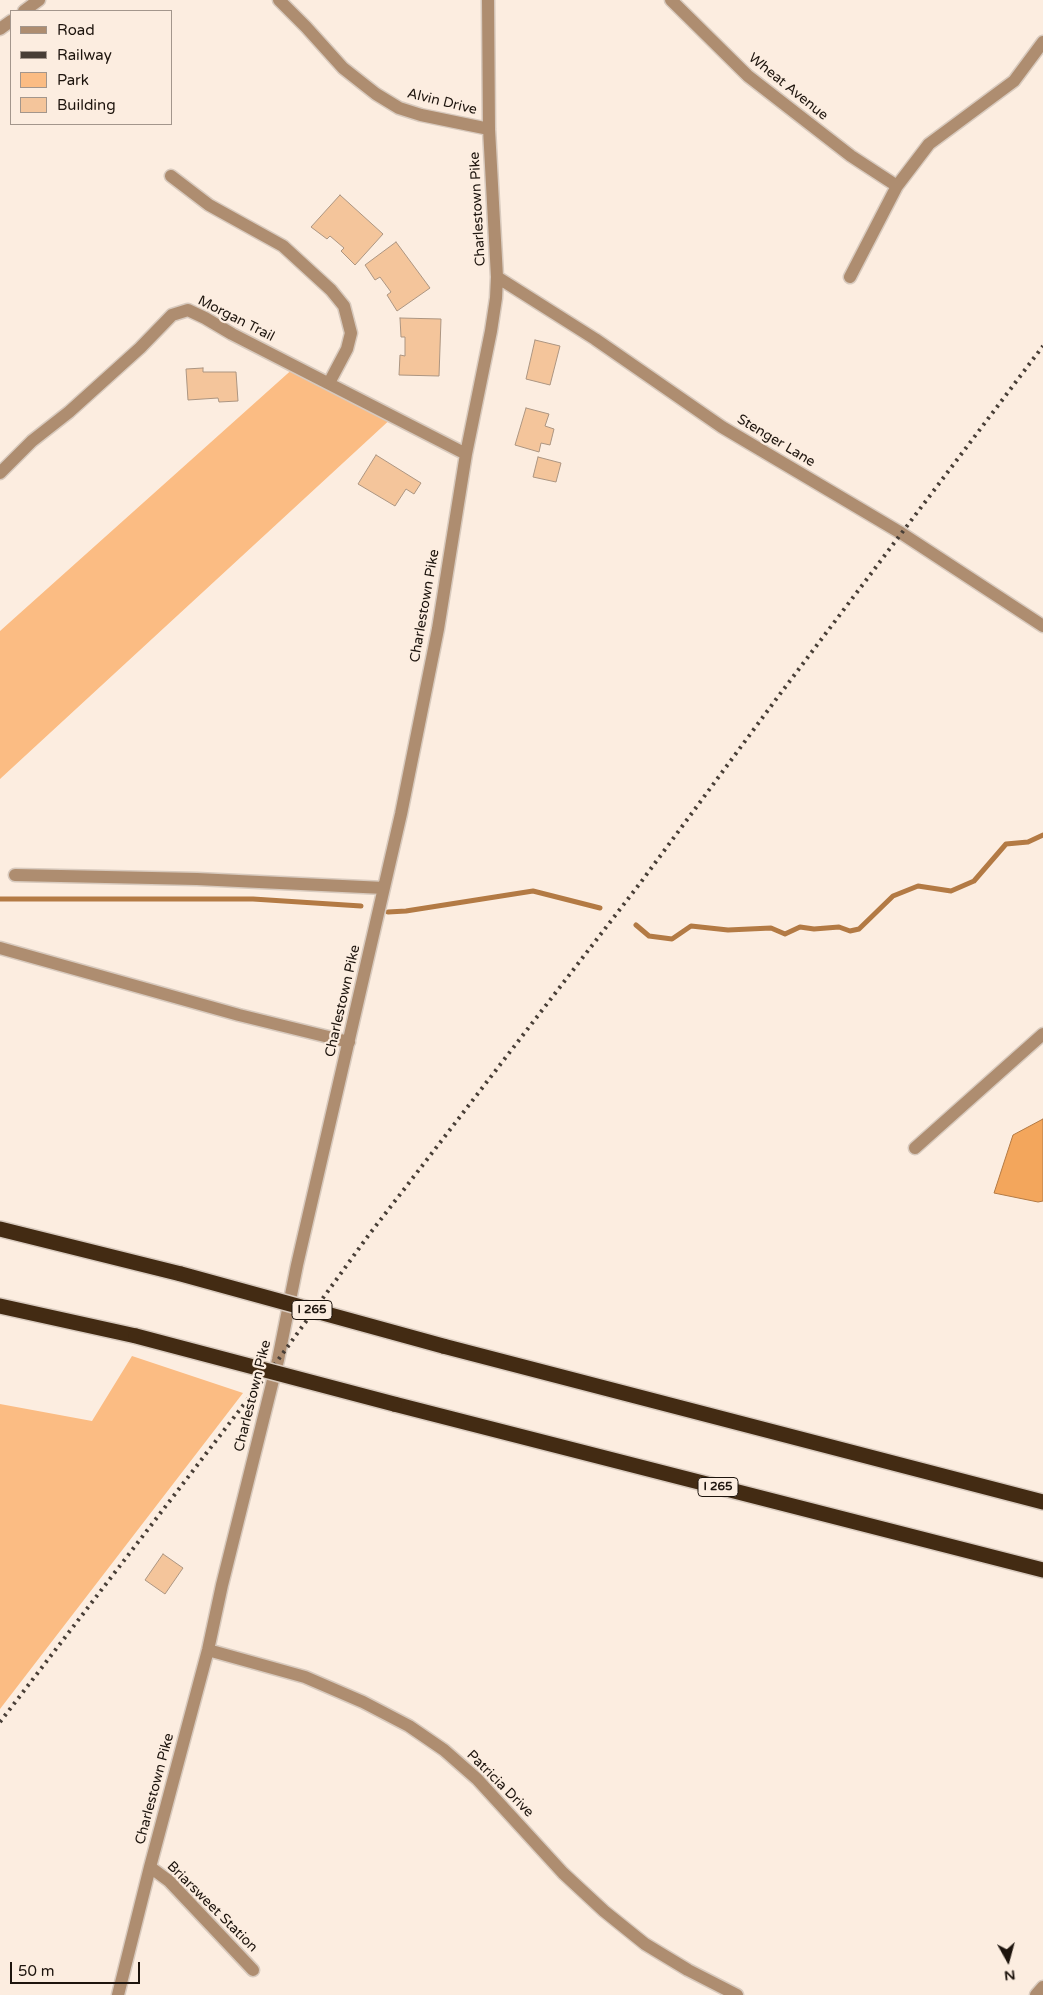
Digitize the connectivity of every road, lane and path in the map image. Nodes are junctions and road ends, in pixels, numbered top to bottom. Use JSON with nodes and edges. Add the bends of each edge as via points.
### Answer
{"nodes":[{"id":1,"x":39,"y":0,"type":"edge"},
{"id":2,"x":279,"y":0,"type":"edge"},
{"id":3,"x":488,"y":0,"type":"edge"},
{"id":4,"x":671,"y":0,"type":"edge"},
{"id":5,"x":25,"y":10,"type":"edge"},
{"id":6,"x":10,"y":21,"type":"edge"},
{"id":7,"x":0,"y":29,"type":"edge"},
{"id":8,"x":1043,"y":42,"type":"edge"},
{"id":9,"x":489,"y":129,"type":"junction"},
{"id":10,"x":171,"y":176,"type":"dead end"},
{"id":11,"x":897,"y":186,"type":"junction"},
{"id":12,"x":497,"y":277,"type":"junction"},
{"id":13,"x":850,"y":277,"type":"dead end"},
{"id":14,"x":329,"y":383,"type":"junction"},
{"id":15,"x":466,"y":454,"type":"junction"},
{"id":16,"x":0,"y":473,"type":"edge"},
{"id":17,"x":1043,"y":626,"type":"edge"},
{"id":18,"x":15,"y":875,"type":"dead end"},
{"id":19,"x":384,"y":888,"type":"junction"},
{"id":20,"x":0,"y":948,"type":"edge"},
{"id":21,"x":1043,"y":1034,"type":"edge"},
{"id":22,"x":348,"y":1042,"type":"junction"},
{"id":23,"x":915,"y":1148,"type":"dead end"},
{"id":24,"x":0,"y":1229,"type":"edge"},
{"id":25,"x":0,"y":1306,"type":"edge"},
{"id":26,"x":1043,"y":1502,"type":"edge"},
{"id":27,"x":1043,"y":1570,"type":"edge"},
{"id":28,"x":208,"y":1650,"type":"junction"},
{"id":29,"x":150,"y":1867,"type":"junction"},
{"id":30,"x":253,"y":1970,"type":"dead end"},
{"id":31,"x":1043,"y":1986,"type":"edge"},
{"id":32,"x":118,"y":1995,"type":"edge"},
{"id":33,"x":737,"y":1995,"type":"edge"},
{"id":34,"x":1036,"y":1995,"type":"edge"}],
"edges":[{"from":1,"to":5,"type":"street"},
{"from":2,"to":9,"type":"street","name":"Alvin Drive","via":[[343,68],[399,108]]},
{"from":3,"to":9,"type":"street","name":"Charlestown Pike"},
{"from":4,"to":11,"type":"street","name":"Wheat Avenue","via":[[748,76],[851,156]]},
{"from":6,"to":7,"type":"street"},
{"from":8,"to":11,"type":"street","via":[[1014,81],[930,144]]},
{"from":9,"to":12,"type":"street","name":"Charlestown Pike"},
{"from":10,"to":14,"type":"street","via":[[209,204],[283,246],[344,306],[351,333]]},
{"from":11,"to":13,"type":"street"},
{"from":12,"to":15,"type":"street","name":"Charlestown Pike","via":[[491,332]]},
{"from":12,"to":17,"type":"street","name":"Stenger Lane","via":[[595,339],[722,427],[901,533]]},
{"from":14,"to":15,"type":"street","name":"Morgan Trail"},
{"from":14,"to":16,"type":"street","name":"Morgan Trail","via":[[188,310],[172,315],[140,348],[32,441]]},
{"from":15,"to":19,"type":"street","name":"Charlestown Pike","via":[[438,629]]},
{"from":18,"to":19,"type":"street"},
{"from":19,"to":22,"type":"street","name":"Charlestown Pike"},
{"from":20,"to":22,"type":"street"},
{"from":21,"to":23,"type":"street"},
{"from":22,"to":28,"type":"street","name":"Charlestown Pike","via":[[278,1360]]},
{"from":24,"to":26,"type":"highway","number":"I 265","bridge":true},
{"from":25,"to":27,"type":"highway","number":"I 265","bridge":true,"via":[[136,1336]]},
{"from":28,"to":29,"type":"street","name":"Charlestown Pike"},
{"from":28,"to":33,"type":"street","name":"Patricia Drive","via":[[305,1677],[364,1702],[409,1726],[444,1750],[477,1779],[563,1873],[604,1911],[645,1944]]},
{"from":29,"to":30,"type":"street","name":"Briarsweet Station","via":[[170,1882]]},
{"from":29,"to":32,"type":"street","name":"Charlestown Pike"},
{"from":31,"to":34,"type":"street"}]}
